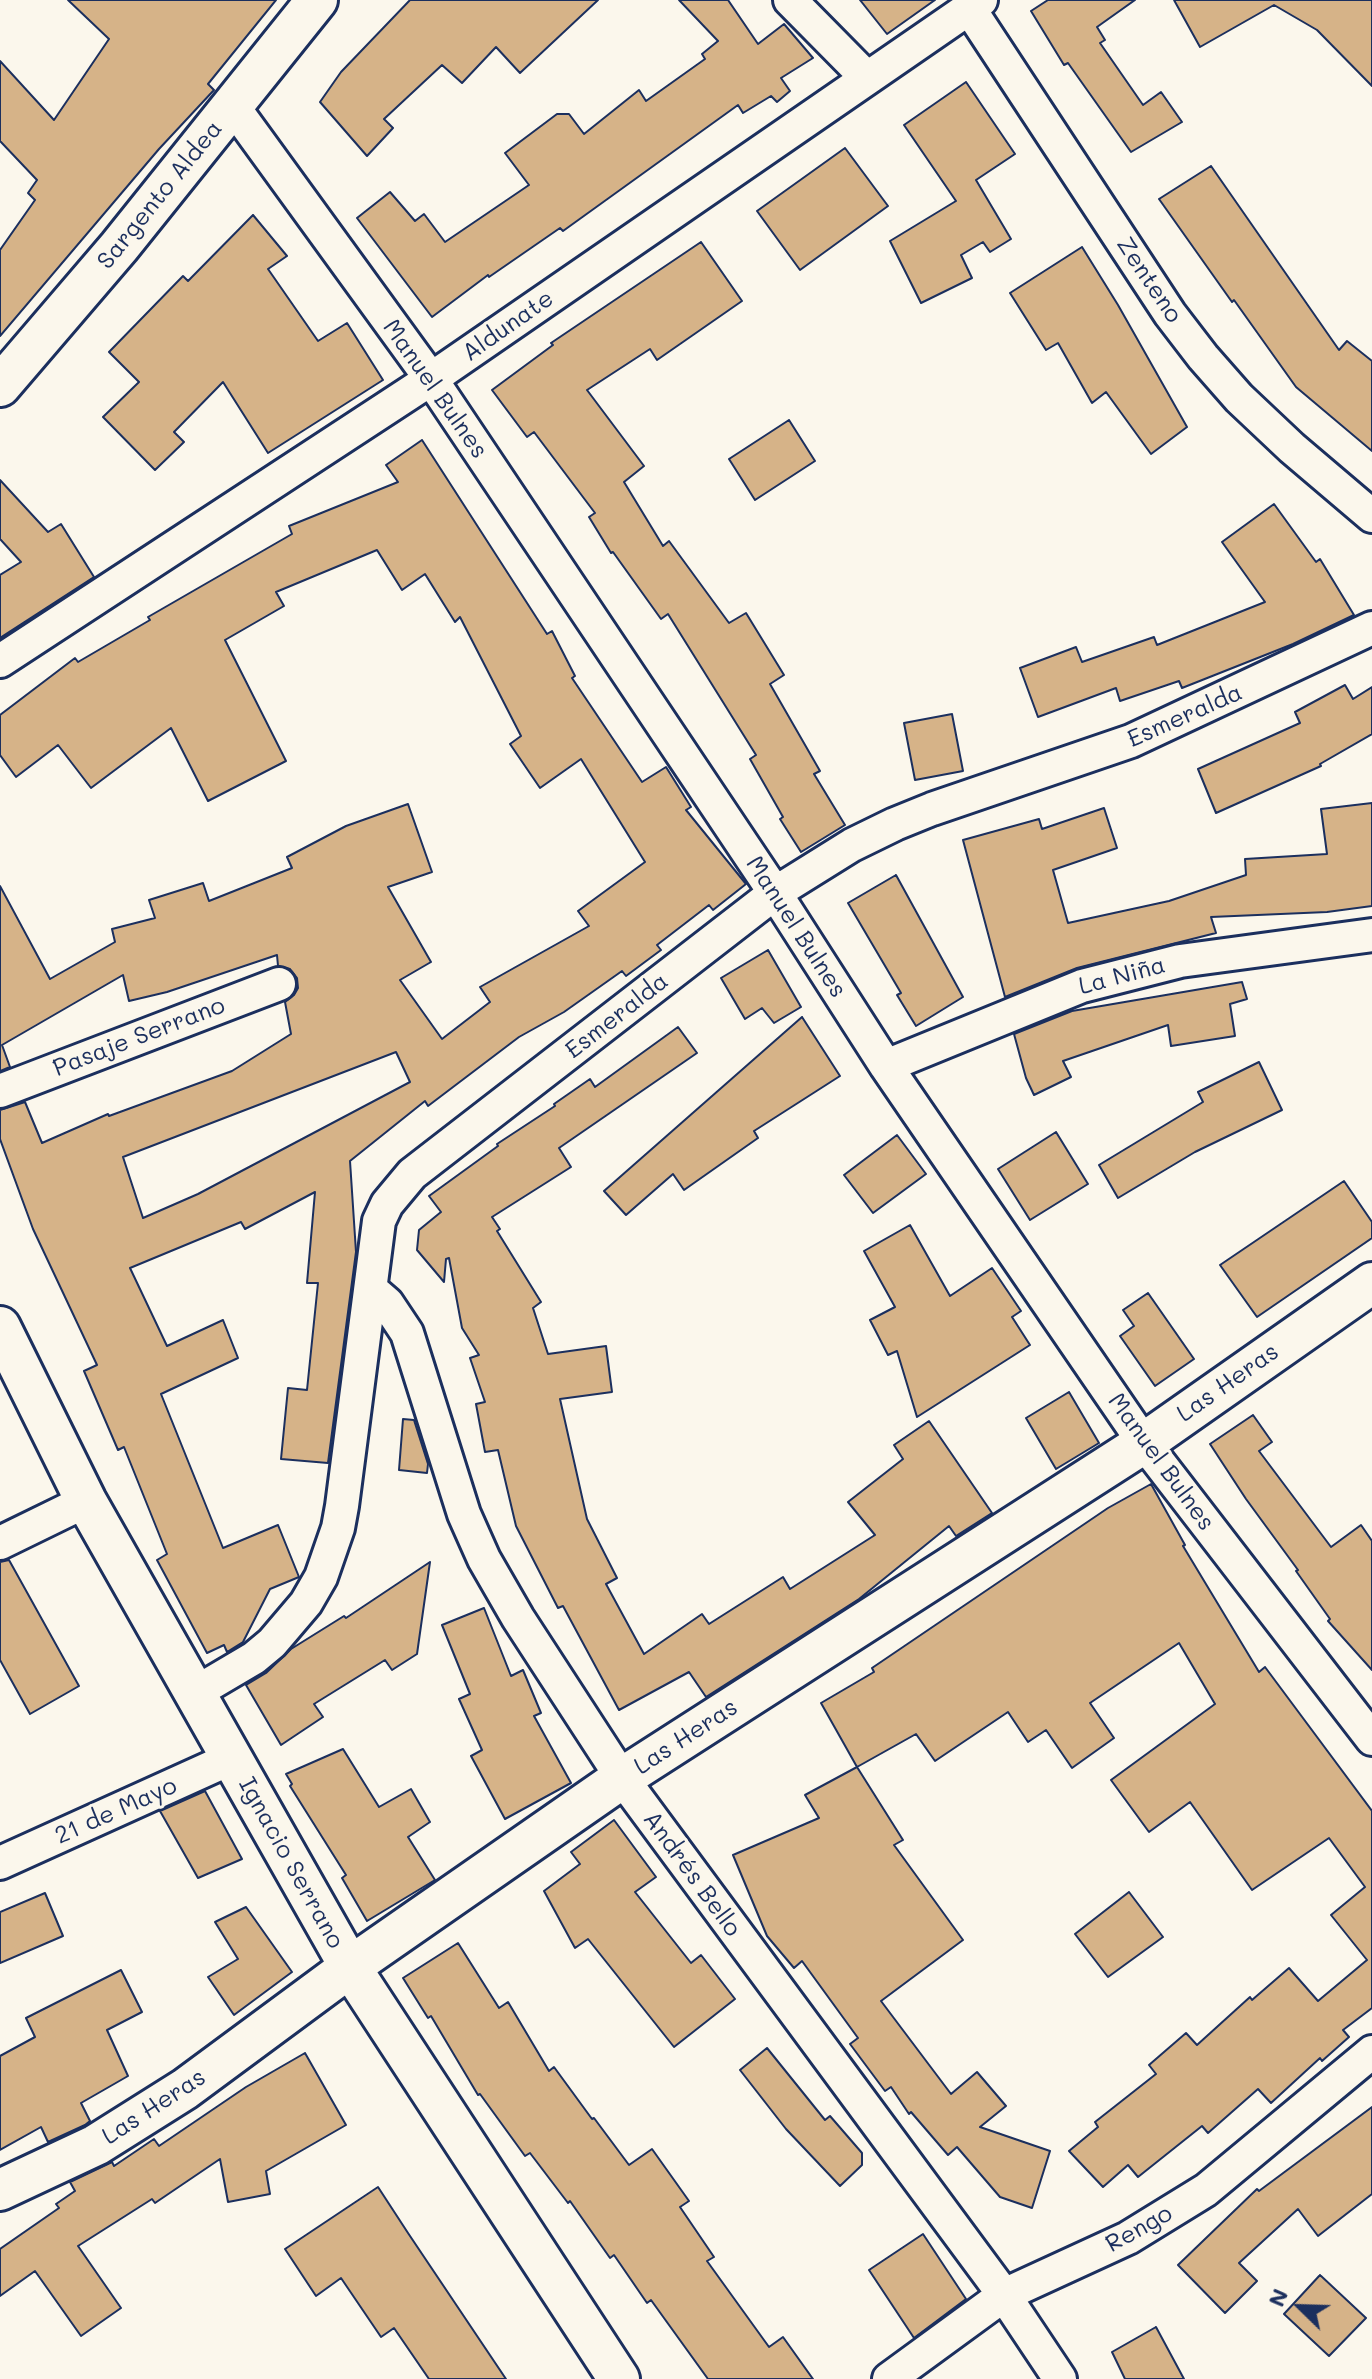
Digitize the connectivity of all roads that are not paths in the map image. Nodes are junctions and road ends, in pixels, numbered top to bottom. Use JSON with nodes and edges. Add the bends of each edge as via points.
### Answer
{"nodes":[{"id":1,"x":317,"y":0,"type":"edge"},
{"id":2,"x":790,"y":0,"type":"edge"},
{"id":3,"x":975,"y":4,"type":"edge"},
{"id":4,"x":867,"y":78,"type":"junction"},
{"id":5,"x":232,"y":105,"type":"junction"},
{"id":6,"x":431,"y":379,"type":"junction"},
{"id":7,"x":0,"y":386,"type":"edge"},
{"id":8,"x":1372,"y":516,"type":"edge"},
{"id":9,"x":1372,"y":628,"type":"edge"},
{"id":10,"x":0,"y":661,"type":"edge"},
{"id":11,"x":775,"y":893,"type":"junction"},
{"id":12,"x":1372,"y":935,"type":"edge"},
{"id":13,"x":279,"y":984,"type":"dead end"},
{"id":14,"x":886,"y":1066,"type":"junction"},
{"id":15,"x":0,"y":1091,"type":"edge"},
{"id":16,"x":1372,"y":1283,"type":"edge"},
{"id":17,"x":372,"y":1290,"type":"junction"},
{"id":18,"x":0,"y":1327,"type":"edge"},
{"id":19,"x":1144,"y":1443,"type":"junction"},
{"id":20,"x":86,"y":1501,"type":"junction"},
{"id":21,"x":0,"y":1543,"type":"edge"},
{"id":22,"x":193,"y":1694,"type":"junction"},
{"id":23,"x":1372,"y":1739,"type":"edge"},
{"id":24,"x":232,"y":1758,"type":"junction"},
{"id":25,"x":622,"y":1778,"type":"junction"},
{"id":26,"x":0,"y":1863,"type":"edge"},
{"id":27,"x":350,"y":1967,"type":"junction"},
{"id":28,"x":1372,"y":2052,"type":"edge"},
{"id":29,"x":0,"y":2190,"type":"edge"},
{"id":30,"x":1004,"y":2295,"type":"junction"},
{"id":31,"x":619,"y":2379,"type":"edge"},
{"id":32,"x":889,"y":2379,"type":"edge"},
{"id":33,"x":1060,"y":2379,"type":"edge"}],
"edges":[{"from":1,"to":5,"type":"street","name":"Sargento Aldea"},
{"from":2,"to":4,"type":"street"},
{"from":3,"to":4,"type":"street","name":"Aldunate"},
{"from":3,"to":8,"type":"street","name":"Zenteno","via":[[1170,314],[1203,357],[1292,448]]},
{"from":4,"to":6,"type":"street","name":"Aldunate"},
{"from":5,"to":6,"type":"street","name":"Manuel Bulnes"},
{"from":5,"to":7,"type":"street","name":"Sargento Aldea"},
{"from":6,"to":10,"type":"street","name":"Aldunate"},
{"from":6,"to":11,"type":"street","name":"Manuel Bulnes"},
{"from":9,"to":11,"type":"street","name":"Esmeralda","via":[[1131,741],[895,824]]},
{"from":11,"to":14,"type":"street","name":"Manuel Bulnes"},
{"from":11,"to":17,"type":"street","name":"Esmeralda","via":[[412,1174],[379,1221]]},
{"from":12,"to":14,"type":"street","name":"La Niña","via":[[1180,961],[1082,986]]},
{"from":13,"to":15,"type":"street","name":"Pasaje Serrano"},
{"from":14,"to":19,"type":"street","name":"Manuel Bulnes"},
{"from":16,"to":19,"type":"street","name":"Las Heras"},
{"from":17,"to":22,"type":"street","name":"Esmeralda","via":[[342,1506],[321,1577],[272,1643]]},
{"from":17,"to":25,"type":"street","name":"Andrés Bello","via":[[407,1333],[451,1479],[484,1559]]},
{"from":18,"to":20,"type":"street","name":"Ignacio Serrano"},
{"from":19,"to":23,"type":"street","name":"Manuel Bulnes"},
{"from":19,"to":25,"type":"street","name":"Las Heras"},
{"from":20,"to":21,"type":"street"},
{"from":20,"to":22,"type":"street","name":"Ignacio Serrano"},
{"from":22,"to":24,"type":"street","name":"Ignacio Serrano"},
{"from":24,"to":26,"type":"street","name":"21 de Mayo"},
{"from":24,"to":27,"type":"street","name":"Ignacio Serrano"},
{"from":25,"to":27,"type":"street","name":"Las Heras"},
{"from":25,"to":30,"type":"street","name":"Andrés Bello"},
{"from":27,"to":29,"type":"street","name":"Las Heras","via":[[132,2124]]},
{"from":27,"to":31,"type":"street","name":"Ignacio Serrano"},
{"from":28,"to":30,"type":"street","name":"Rengo","via":[[1194,2197],[1128,2238]]},
{"from":30,"to":32,"type":"street","name":"Rengo"},
{"from":30,"to":33,"type":"street","name":"Andrés Bello"}]}
